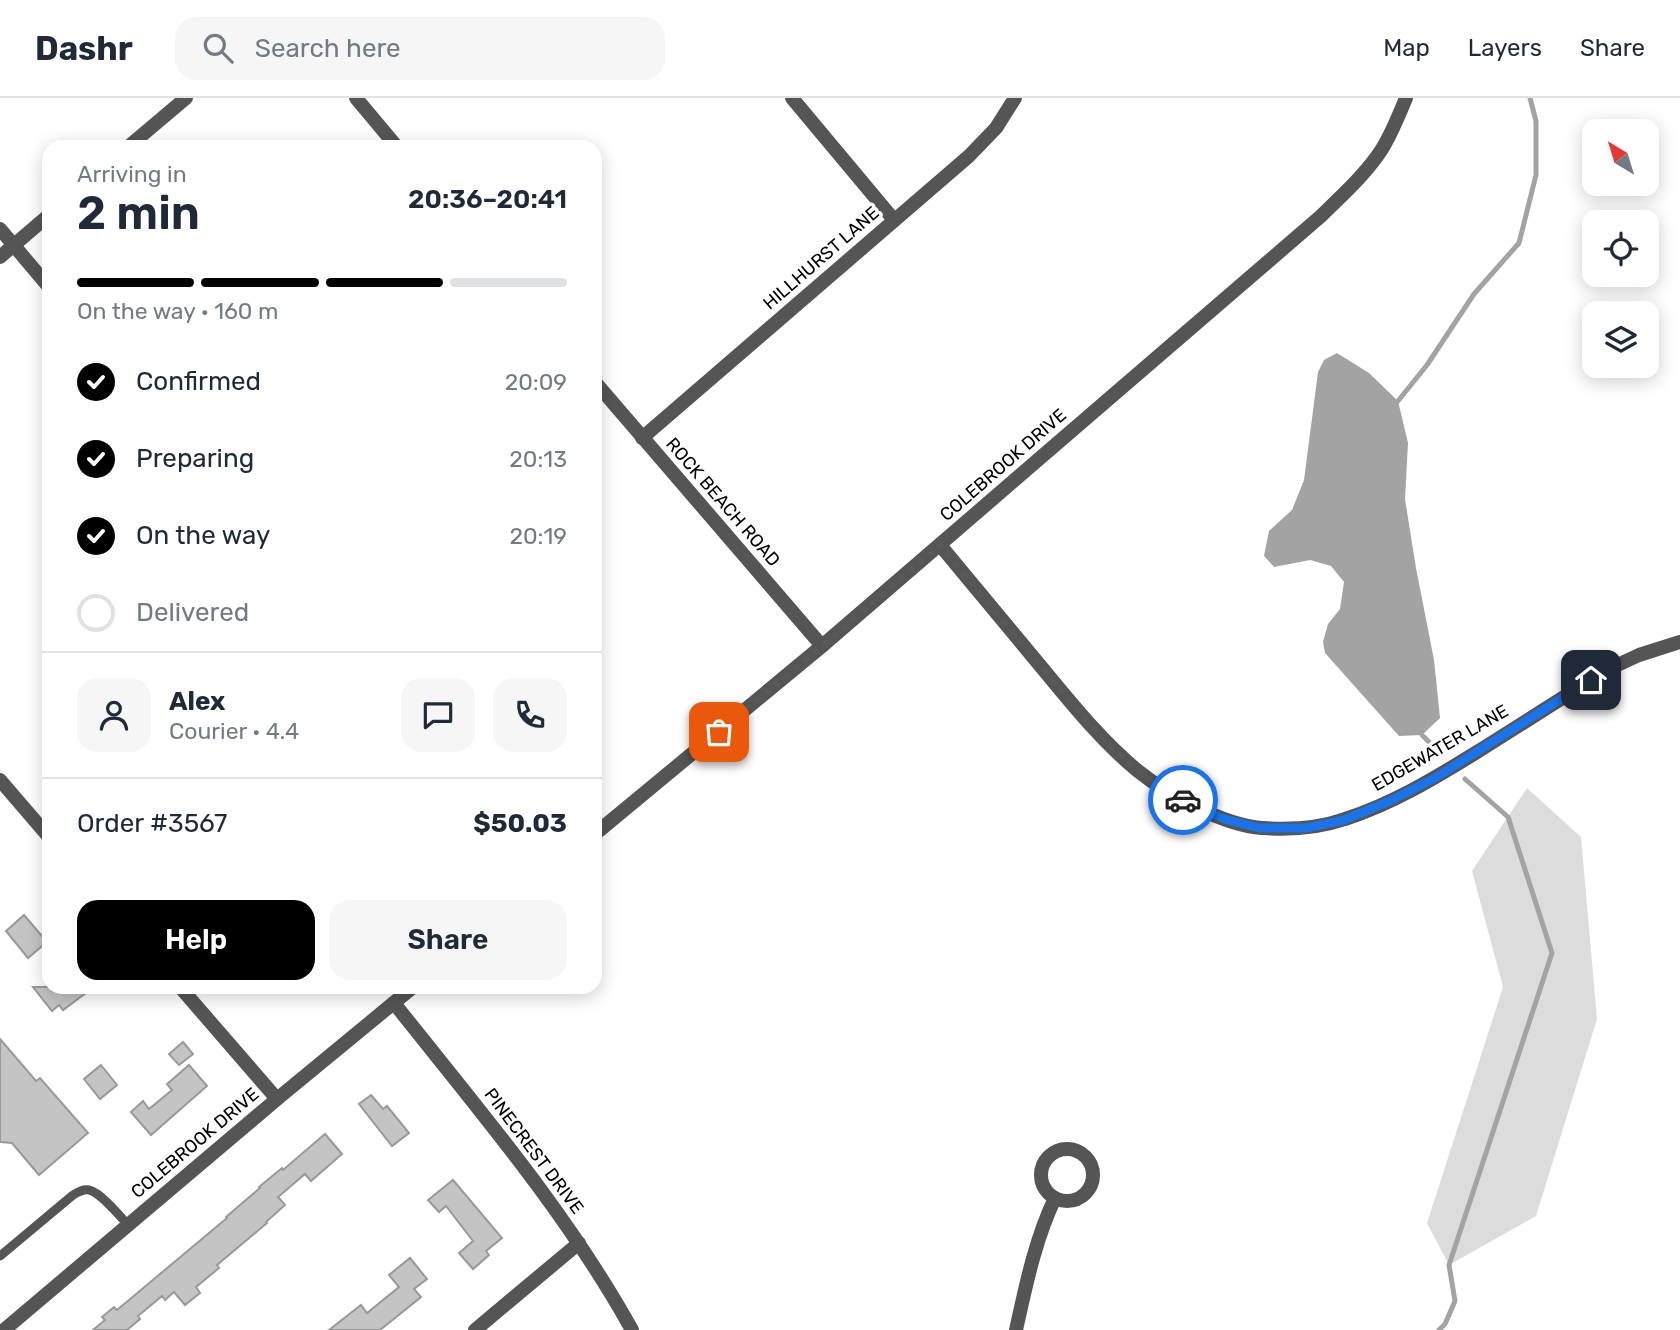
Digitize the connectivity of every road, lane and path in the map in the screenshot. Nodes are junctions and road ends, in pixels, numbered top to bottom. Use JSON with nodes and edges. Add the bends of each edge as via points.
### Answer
{"nodes":[{"id":1,"x":186,"y":98,"type":"edge"},
{"id":2,"x":356,"y":98,"type":"edge"},
{"id":3,"x":792,"y":98,"type":"edge"},
{"id":4,"x":1015,"y":98,"type":"edge"},
{"id":5,"x":1406,"y":98,"type":"edge"},
{"id":6,"x":136,"y":140,"type":"edge"},
{"id":7,"x":391,"y":140,"type":"edge"},
{"id":8,"x":894,"y":220,"type":"junction"},
{"id":9,"x":42,"y":221,"type":"edge"},
{"id":10,"x":0,"y":229,"type":"edge"},
{"id":11,"x":14,"y":245,"type":"junction"},
{"id":12,"x":0,"y":257,"type":"edge"},
{"id":13,"x":42,"y":279,"type":"edge"},
{"id":14,"x":602,"y":390,"type":"edge"},
{"id":15,"x":642,"y":439,"type":"junction"},
{"id":16,"x":940,"y":545,"type":"junction"},
{"id":17,"x":1680,"y":642,"type":"edge"},
{"id":18,"x":822,"y":646,"type":"junction"},
{"id":19,"x":0,"y":780,"type":"edge"},
{"id":20,"x":602,"y":828,"type":"edge"},
{"id":21,"x":42,"y":829,"type":"edge"},
{"id":22,"x":186,"y":994,"type":"edge"},
{"id":23,"x":405,"y":994,"type":"edge"},
{"id":24,"x":394,"y":1003,"type":"junction"},
{"id":25,"x":277,"y":1099,"type":"junction"},
{"id":26,"x":1055,"y":1198,"type":"dead end"},
{"id":27,"x":128,"y":1225,"type":"junction"},
{"id":28,"x":579,"y":1243,"type":"junction"},
{"id":29,"x":0,"y":1256,"type":"edge"},
{"id":30,"x":4,"y":1330,"type":"edge"},
{"id":31,"x":475,"y":1330,"type":"edge"},
{"id":32,"x":632,"y":1330,"type":"edge"},
{"id":33,"x":1016,"y":1330,"type":"edge"}],
"edges":[{"from":1,"to":6,"type":"street"},
{"from":2,"to":7,"type":"street"},
{"from":3,"to":8,"type":"street"},
{"from":4,"to":8,"type":"street","name":"HILLHURST LANE","via":[[996,128],[969,156]]},
{"from":5,"to":16,"type":"street","name":"COLEBROOK DRIVE","via":[[1381,150],[1321,216]]},
{"from":8,"to":15,"type":"street","name":"HILLHURST LANE"},
{"from":9,"to":11,"type":"street"},
{"from":10,"to":11,"type":"street"},
{"from":11,"to":12,"type":"street"},
{"from":11,"to":13,"type":"street"},
{"from":14,"to":15,"type":"street","name":"ROCK BEACH ROAD"},
{"from":15,"to":18,"type":"street","name":"ROCK BEACH ROAD"},
{"from":16,"to":17,"type":"street","name":"EDGEWATER LANE","via":[[1080,714],[1138,771],[1196,806],[1260,828],[1306,828],[1344,820],[1390,801],[1611,668]]},
{"from":16,"to":18,"type":"street","name":"COLEBROOK DRIVE"},
{"from":18,"to":20,"type":"street","name":"COLEBROOK DRIVE"},
{"from":19,"to":21,"type":"street"},
{"from":22,"to":25,"type":"street"},
{"from":23,"to":24,"type":"street","name":"COLEBROOK DRIVE"},
{"from":24,"to":25,"type":"street","name":"COLEBROOK DRIVE"},
{"from":24,"to":28,"type":"street","name":"PINECREST DRIVE","via":[[521,1161]]},
{"from":25,"to":27,"type":"street","name":"COLEBROOK DRIVE"},
{"from":26,"to":33,"type":"street","via":[[1028,1273]]},
{"from":27,"to":29,"type":"lane","via":[[92,1190],[82,1190]]},
{"from":27,"to":30,"type":"street","name":"COLEBROOK DRIVE"},
{"from":28,"to":31,"type":"street"},
{"from":28,"to":32,"type":"street","name":"PINECREST DRIVE"}]}
